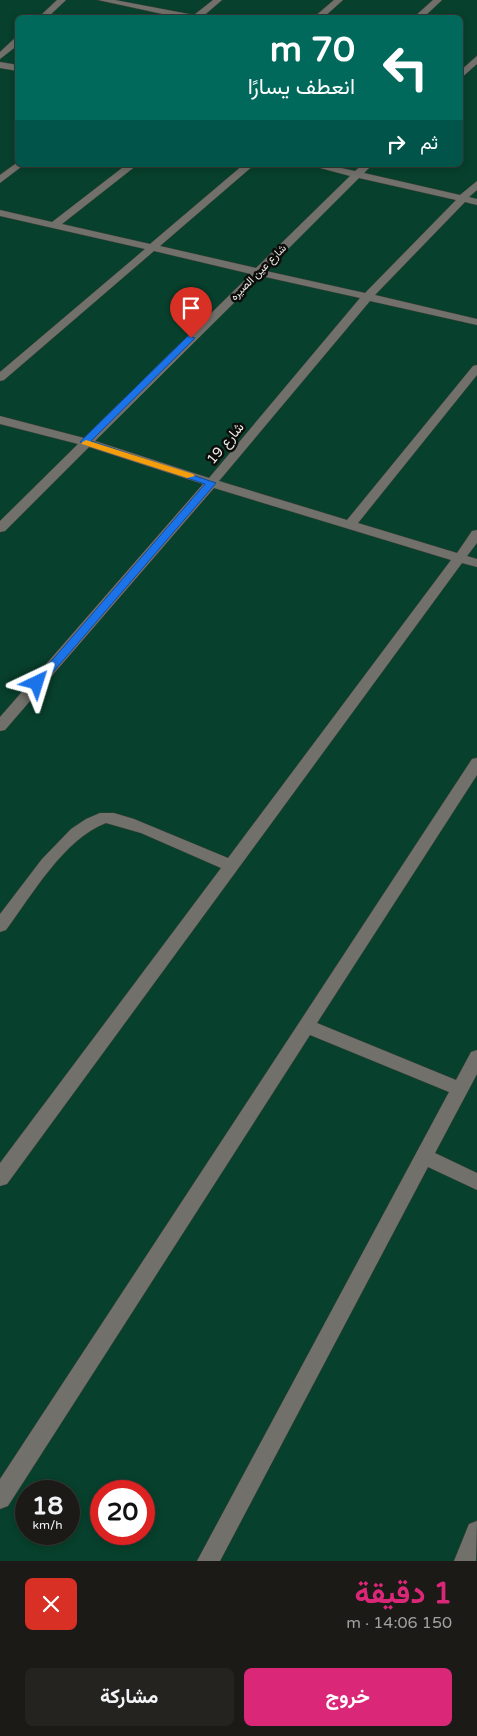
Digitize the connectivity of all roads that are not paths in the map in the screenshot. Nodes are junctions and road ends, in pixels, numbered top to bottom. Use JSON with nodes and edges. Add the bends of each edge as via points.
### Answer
{"nodes":[{"id":1,"x":62,"y":0,"type":"edge"},
{"id":2,"x":102,"y":0,"type":"edge"},
{"id":3,"x":218,"y":0,"type":"edge"},
{"id":4,"x":339,"y":0,"type":"edge"},
{"id":5,"x":438,"y":0,"type":"edge"},
{"id":6,"x":45,"y":15,"type":"edge"},
{"id":7,"x":185,"y":15,"type":"edge"},
{"id":8,"x":199,"y":15,"type":"edge"},
{"id":9,"x":321,"y":15,"type":"edge"},
{"id":10,"x":421,"y":15,"type":"edge"},
{"id":11,"x":15,"y":43,"type":"edge"},
{"id":12,"x":0,"y":56,"type":"edge"},
{"id":13,"x":477,"y":59,"type":"edge"},
{"id":14,"x":0,"y":65,"type":"edge"},
{"id":15,"x":15,"y":68,"type":"edge"},
{"id":16,"x":468,"y":68,"type":"edge"},
{"id":17,"x":16,"y":167,"type":"edge"},
{"id":18,"x":129,"y":167,"type":"edge"},
{"id":19,"x":247,"y":167,"type":"edge"},
{"id":20,"x":322,"y":167,"type":"edge"},
{"id":21,"x":365,"y":167,"type":"edge"},
{"id":22,"x":356,"y":175,"type":"junction"},
{"id":23,"x":0,"y":180,"type":"edge"},
{"id":24,"x":477,"y":184,"type":"edge"},
{"id":25,"x":463,"y":199,"type":"junction"},
{"id":26,"x":477,"y":202,"type":"edge"},
{"id":27,"x":0,"y":213,"type":"edge"},
{"id":28,"x":53,"y":226,"type":"junction"},
{"id":29,"x":150,"y":248,"type":"junction"},
{"id":30,"x":257,"y":273,"type":"junction"},
{"id":31,"x":367,"y":297,"type":"junction"},
{"id":32,"x":477,"y":322,"type":"edge"},
{"id":33,"x":477,"y":368,"type":"edge"},
{"id":34,"x":0,"y":378,"type":"edge"},
{"id":35,"x":0,"y":420,"type":"edge"},
{"id":36,"x":85,"y":442,"type":"junction"},
{"id":37,"x":212,"y":483,"type":"junction"},
{"id":38,"x":351,"y":523,"type":"junction"},
{"id":39,"x":0,"y":528,"type":"edge"},
{"id":40,"x":477,"y":534,"type":"edge"},
{"id":41,"x":460,"y":558,"type":"junction"},
{"id":42,"x":477,"y":563,"type":"edge"},
{"id":43,"x":0,"y":726,"type":"edge"},
{"id":44,"x":477,"y":763,"type":"edge"},
{"id":45,"x":230,"y":866,"type":"junction"},
{"id":46,"x":0,"y":926,"type":"edge"},
{"id":47,"x":306,"y":1026,"type":"junction"},
{"id":48,"x":477,"y":1057,"type":"edge"},
{"id":49,"x":460,"y":1089,"type":"junction"},
{"id":50,"x":424,"y":1156,"type":"junction"},
{"id":51,"x":0,"y":1178,"type":"edge"},
{"id":52,"x":477,"y":1182,"type":"edge"},
{"id":53,"x":0,"y":1498,"type":"edge"},
{"id":54,"x":477,"y":1532,"type":"edge"},
{"id":55,"x":208,"y":1561,"type":"edge"},
{"id":56,"x":465,"y":1561,"type":"edge"}],
"edges":[{"from":1,"to":6,"type":"lane"},
{"from":2,"to":7,"type":"lane"},
{"from":3,"to":8,"type":"lane"},
{"from":4,"to":9,"type":"lane"},
{"from":5,"to":10,"type":"lane"},
{"from":11,"to":12,"type":"lane"},
{"from":13,"to":16,"type":"lane"},
{"from":14,"to":15,"type":"lane"},
{"from":17,"to":23,"type":"lane"},
{"from":18,"to":28,"type":"lane"},
{"from":19,"to":29,"type":"lane"},
{"from":20,"to":22,"type":"lane"},
{"from":21,"to":22,"type":"lane","name":"شارع عين الصيره"},
{"from":22,"to":25,"type":"lane"},
{"from":22,"to":30,"type":"lane","name":"شارع عين الصيره"},
{"from":24,"to":25,"type":"lane","name":"شارع 19"},
{"from":25,"to":26,"type":"lane"},
{"from":25,"to":31,"type":"lane","name":"شارع 19"},
{"from":27,"to":28,"type":"lane"},
{"from":28,"to":29,"type":"lane"},
{"from":29,"to":30,"type":"lane"},
{"from":29,"to":34,"type":"lane"},
{"from":30,"to":31,"type":"lane"},
{"from":30,"to":36,"type":"lane","name":"شارع عين الصيره"},
{"from":31,"to":32,"type":"lane"},
{"from":31,"to":37,"type":"lane","name":"شارع 19"},
{"from":33,"to":38,"type":"lane"},
{"from":35,"to":36,"type":"lane"},
{"from":36,"to":37,"type":"lane"},
{"from":36,"to":39,"type":"lane","name":"شارع عين الصيره"},
{"from":37,"to":38,"type":"lane"},
{"from":37,"to":43,"type":"lane","name":"شارع 19"},
{"from":38,"to":41,"type":"lane"},
{"from":40,"to":41,"type":"lane"},
{"from":41,"to":42,"type":"lane"},
{"from":41,"to":45,"type":"lane"},
{"from":44,"to":47,"type":"lane"},
{"from":45,"to":46,"type":"lane","via":[[128,822],[106,817],[87,824],[64,844]]},
{"from":45,"to":51,"type":"lane"},
{"from":47,"to":49,"type":"lane"},
{"from":47,"to":53,"type":"lane"},
{"from":48,"to":49,"type":"lane"},
{"from":49,"to":50,"type":"lane"},
{"from":50,"to":52,"type":"lane"},
{"from":50,"to":55,"type":"lane"},
{"from":54,"to":56,"type":"lane"}]}
